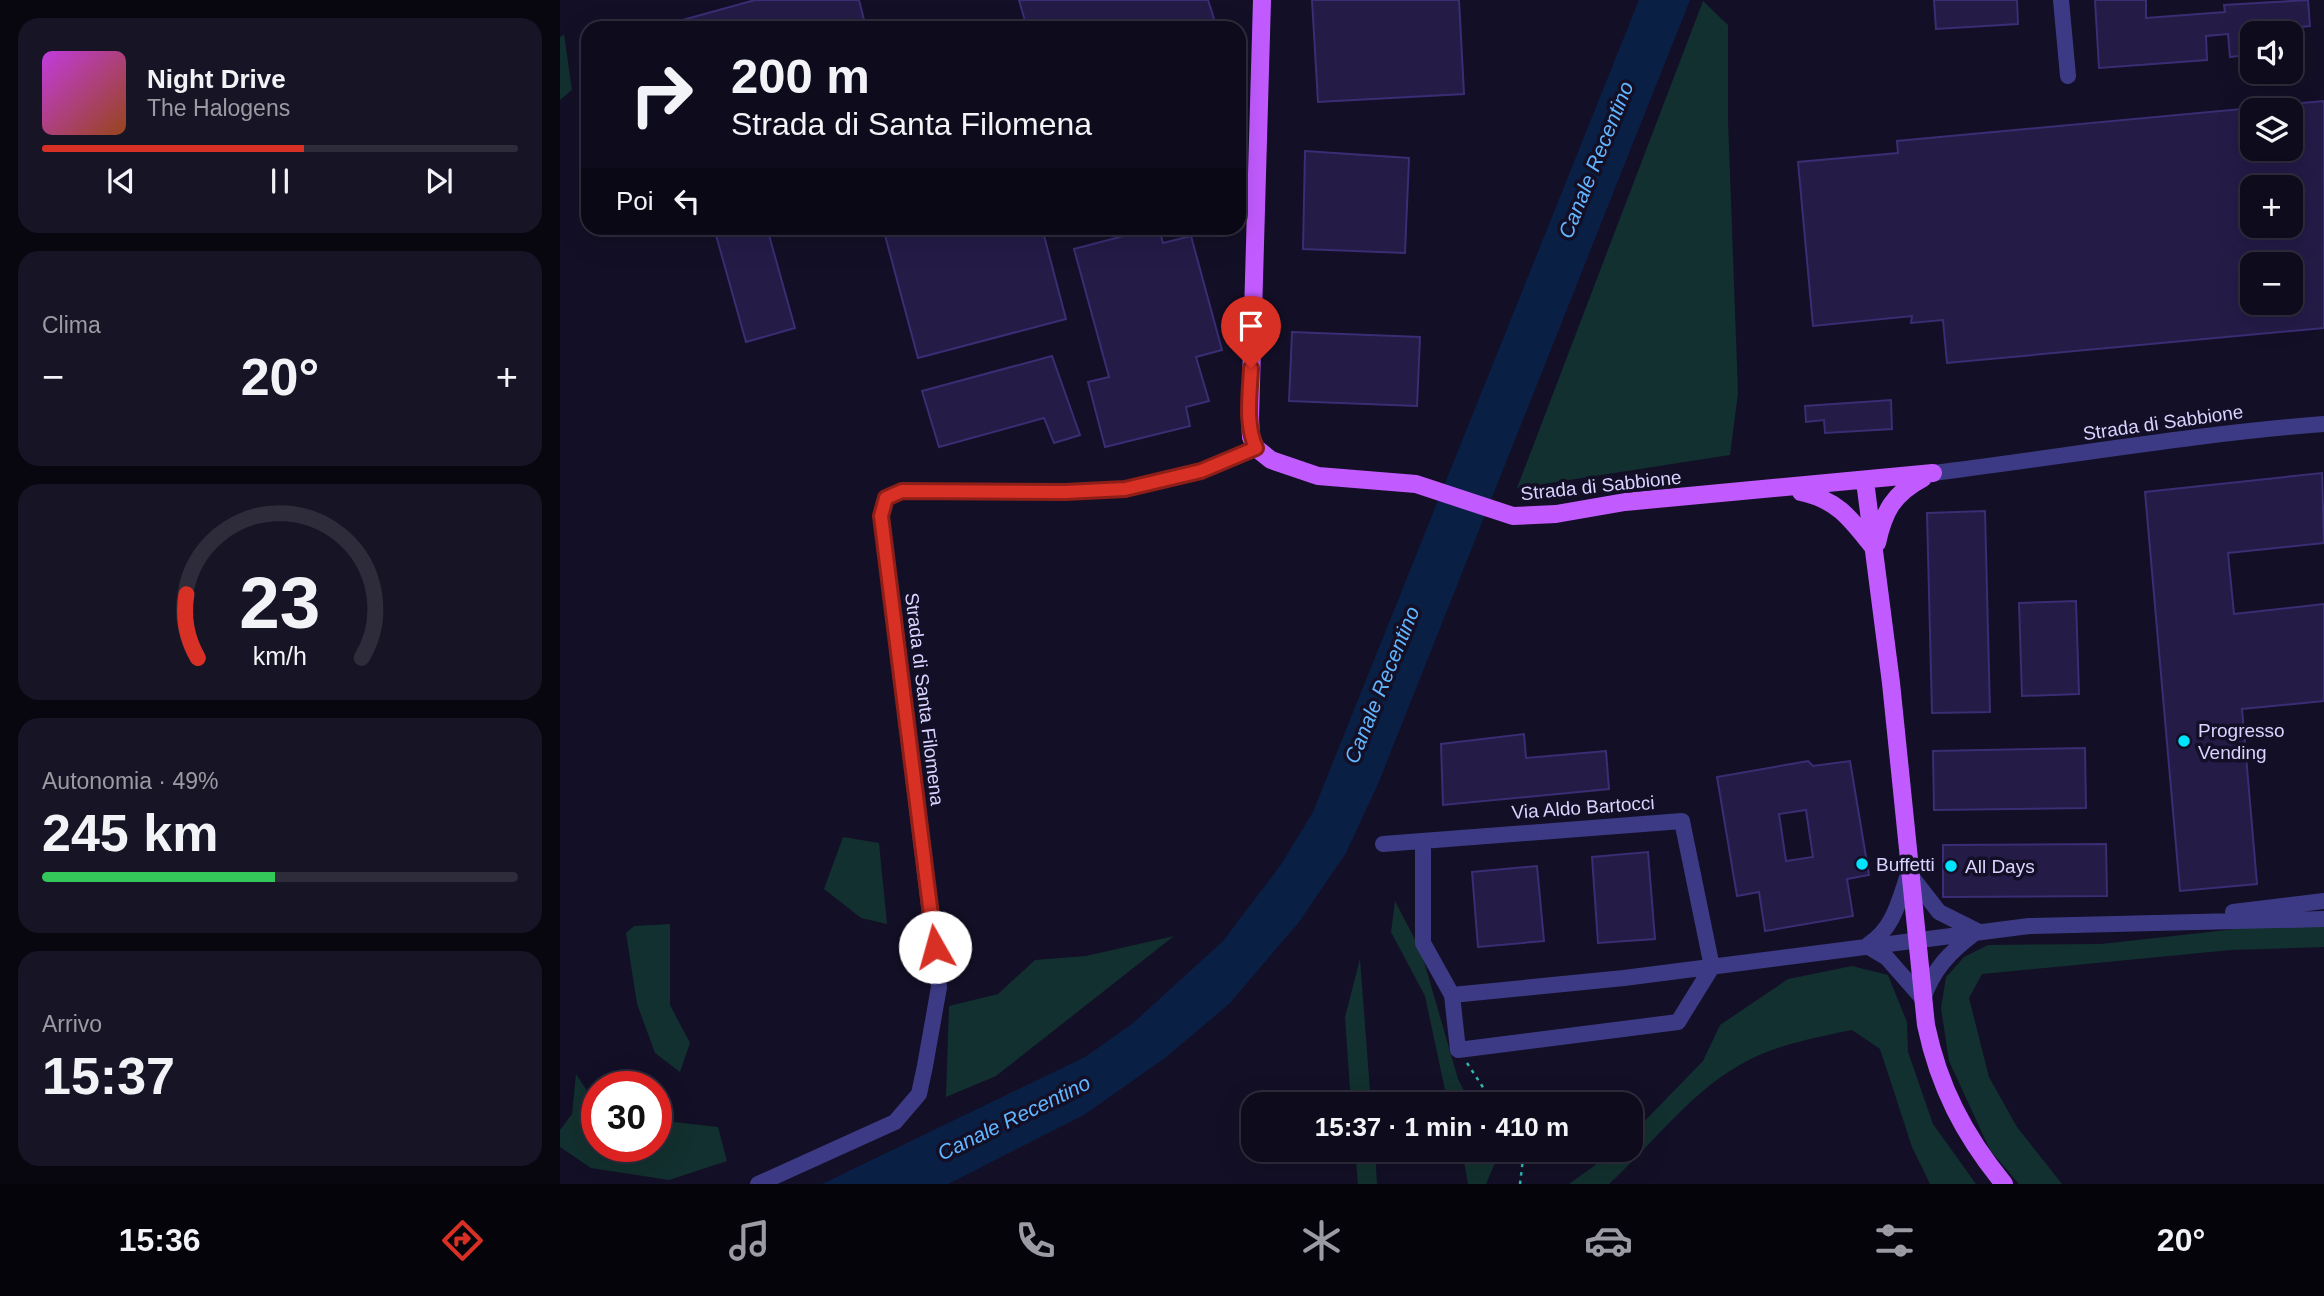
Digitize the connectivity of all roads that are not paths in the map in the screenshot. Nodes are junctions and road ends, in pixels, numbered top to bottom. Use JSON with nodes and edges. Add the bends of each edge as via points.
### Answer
{"nodes":[{"id":1,"x":1262,"y":0,"type":"edge"},
{"id":2,"x":2061,"y":0,"type":"edge"},
{"id":3,"x":2068,"y":76,"type":"dead end"},
{"id":4,"x":2324,"y":424,"type":"edge"},
{"id":5,"x":1256,"y":448,"type":"junction"},
{"id":6,"x":1933,"y":473,"type":"junction"},
{"id":7,"x":1865,"y":481,"type":"junction"},
{"id":8,"x":1782,"y":487,"type":"junction"},
{"id":9,"x":1876,"y":550,"type":"junction"},
{"id":10,"x":1423,"y":841,"type":"junction"},
{"id":11,"x":1383,"y":844,"type":"dead end"},
{"id":12,"x":1909,"y":872,"type":"junction"},
{"id":13,"x":2324,"y":901,"type":"edge"},
{"id":14,"x":2324,"y":919,"type":"edge"},
{"id":15,"x":2165,"y":923,"type":"junction"},
{"id":16,"x":1977,"y":932,"type":"junction"},
{"id":17,"x":1915,"y":938,"type":"junction"},
{"id":18,"x":1867,"y":946,"type":"junction"},
{"id":19,"x":1712,"y":967,"type":"junction"},
{"id":20,"x":1452,"y":995,"type":"junction"},
{"id":21,"x":1923,"y":999,"type":"junction"},
{"id":22,"x":758,"y":1184,"type":"edge"},
{"id":23,"x":2004,"y":1184,"type":"edge"}],
"edges":[{"from":1,"to":5,"type":"main road","via":[[1250,418]]},
{"from":2,"to":3,"type":"street"},
{"from":4,"to":6,"type":"street","name":"Strada di Sabbione","via":[[2230,431],[2079,456]]},
{"from":5,"to":8,"type":"main road","name":"Strada di Sabbione","via":[[1270,460],[1318,476],[1430,487],[1513,516]]},
{"from":5,"to":22,"type":"street","name":"Strada di Santa Filomena","via":[[1201,471],[1125,489],[902,491],[886,498],[881,516],[939,987],[925,1066],[919,1094],[895,1122]]},
{"from":6,"to":7,"type":"main road","name":"Strada di Sabbione"},
{"from":6,"to":9,"type":"main road","via":[[1902,489],[1882,523]]},
{"from":7,"to":8,"type":"main road","name":"Strada di Sabbione"},
{"from":7,"to":9,"type":"main road"},
{"from":8,"to":9,"type":"main road","via":[[1824,497],[1847,515]]},
{"from":9,"to":12,"type":"main road"},
{"from":10,"to":11,"type":"street","name":"Via Aldo Bartocci"},
{"from":10,"to":19,"type":"street","name":"Via Aldo Bartocci","via":[[1682,821]]},
{"from":10,"to":20,"type":"street","via":[[1423,943]]},
{"from":12,"to":16,"type":"street","via":[[1939,912]]},
{"from":12,"to":17,"type":"main road"},
{"from":12,"to":18,"type":"street","via":[[1884,935]]},
{"from":13,"to":15,"type":"street"},
{"from":14,"to":15,"type":"street"},
{"from":15,"to":16,"type":"street","via":[[2029,926]]},
{"from":16,"to":17,"type":"street"},
{"from":16,"to":21,"type":"street","via":[[1949,953],[1929,981]]},
{"from":17,"to":18,"type":"street"},
{"from":17,"to":21,"type":"main road"},
{"from":18,"to":19,"type":"street"},
{"from":18,"to":21,"type":"street","via":[[1887,958]]},
{"from":19,"to":20,"type":"street"},
{"from":19,"to":20,"type":"street","via":[[1678,1022],[1458,1050]]},
{"from":21,"to":23,"type":"main road","via":[[1934,1064],[1951,1107],[1976,1150]]}]}
